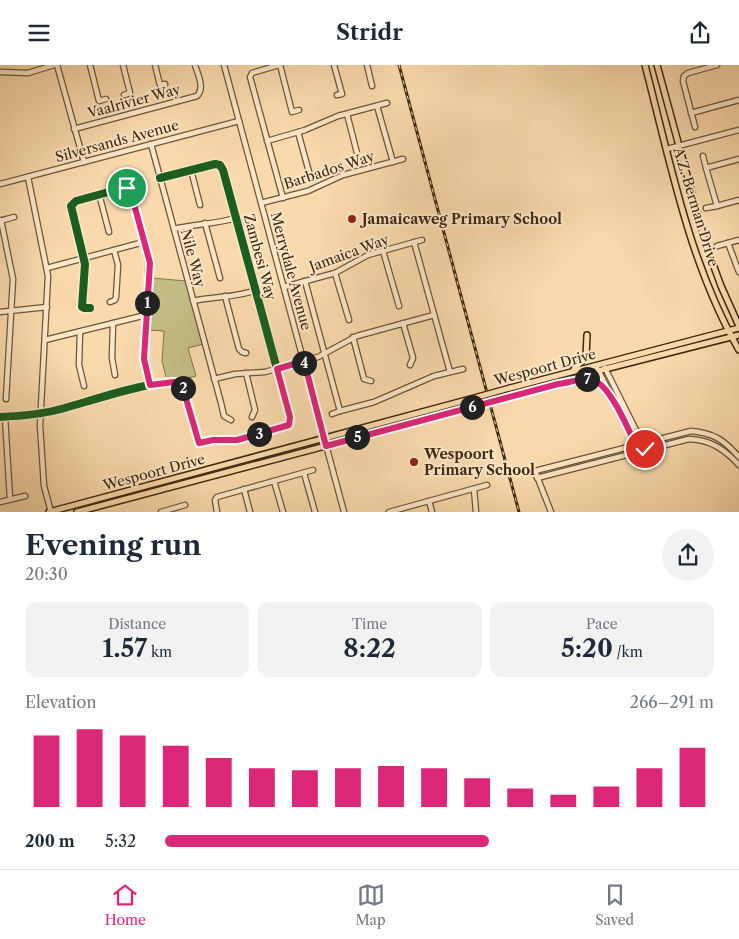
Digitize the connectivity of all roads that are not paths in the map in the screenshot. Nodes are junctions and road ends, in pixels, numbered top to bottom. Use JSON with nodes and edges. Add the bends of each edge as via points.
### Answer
{"nodes":[{"id":1,"x":56,"y":65,"type":"edge"},
{"id":2,"x":90,"y":65,"type":"edge"},
{"id":3,"x":122,"y":65,"type":"edge"},
{"id":4,"x":155,"y":65,"type":"edge"},
{"id":5,"x":195,"y":65,"type":"edge"},
{"id":6,"x":224,"y":65,"type":"edge"},
{"id":7,"x":280,"y":65,"type":"edge"},
{"id":8,"x":334,"y":65,"type":"edge"},
{"id":9,"x":367,"y":65,"type":"edge"},
{"id":10,"x":645,"y":65,"type":"edge"},
{"id":11,"x":656,"y":65,"type":"edge"},
{"id":12,"x":718,"y":65,"type":"edge"},
{"id":13,"x":0,"y":72,"type":"edge"},
{"id":14,"x":165,"y":84,"type":"dead end"},
{"id":15,"x":372,"y":86,"type":"dead end"},
{"id":16,"x":124,"y":95,"type":"dead end"},
{"id":17,"x":337,"y":95,"type":"dead end"},
{"id":18,"x":106,"y":99,"type":"dead end"},
{"id":19,"x":739,"y":100,"type":"edge"},
{"id":20,"x":387,"y":103,"type":"dead end"},
{"id":21,"x":378,"y":106,"type":"junction"},
{"id":22,"x":299,"y":110,"type":"dead end"},
{"id":23,"x":691,"y":113,"type":"junction"},
{"id":24,"x":347,"y":114,"type":"junction"},
{"id":25,"x":239,"y":121,"type":"junction"},
{"id":26,"x":695,"y":127,"type":"dead end"},
{"id":27,"x":74,"y":129,"type":"junction"},
{"id":28,"x":739,"y":130,"type":"edge"},
{"id":29,"x":298,"y":132,"type":"junction"},
{"id":30,"x":267,"y":141,"type":"junction"},
{"id":31,"x":151,"y":144,"type":"junction"},
{"id":32,"x":679,"y":146,"type":"junction"},
{"id":33,"x":667,"y":149,"type":"junction"},
{"id":34,"x":358,"y":153,"type":"dead end"},
{"id":35,"x":703,"y":155,"type":"dead end"},
{"id":36,"x":404,"y":159,"type":"dead end"},
{"id":37,"x":739,"y":159,"type":"edge"},
{"id":38,"x":393,"y":161,"type":"junction"},
{"id":39,"x":84,"y":162,"type":"junction"},
{"id":40,"x":706,"y":168,"type":"junction"},
{"id":41,"x":190,"y":170,"type":"junction"},
{"id":42,"x":308,"y":172,"type":"dead end"},
{"id":43,"x":28,"y":177,"type":"junction"},
{"id":44,"x":160,"y":178,"type":"junction"},
{"id":45,"x":0,"y":184,"type":"edge"},
{"id":46,"x":99,"y":194,"type":"junction"},
{"id":47,"x":283,"y":198,"type":"junction"},
{"id":48,"x":739,"y":200,"type":"edge"},
{"id":49,"x":261,"y":203,"type":"junction"},
{"id":50,"x":200,"y":205,"type":"dead end"},
{"id":51,"x":717,"y":206,"type":"junction"},
{"id":52,"x":706,"y":209,"type":"dead end"},
{"id":53,"x":14,"y":217,"type":"dead end"},
{"id":54,"x":236,"y":218,"type":"junction"},
{"id":55,"x":0,"y":221,"type":"edge"},
{"id":56,"x":205,"y":223,"type":"junction"},
{"id":57,"x":174,"y":229,"type":"junction"},
{"id":58,"x":109,"y":232,"type":"dead end"},
{"id":59,"x":422,"y":240,"type":"dead end"},
{"id":60,"x":739,"y":240,"type":"edge"},
{"id":61,"x":144,"y":242,"type":"junction"},
{"id":62,"x":414,"y":242,"type":"junction"},
{"id":63,"x":728,"y":243,"type":"junction"},
{"id":64,"x":717,"y":246,"type":"dead end"},
{"id":65,"x":114,"y":250,"type":"junction"},
{"id":66,"x":383,"y":251,"type":"junction"},
{"id":67,"x":84,"y":258,"type":"junction"},
{"id":68,"x":46,"y":268,"type":"junction"},
{"id":69,"x":738,"y":269,"type":"edge"},
{"id":70,"x":335,"y":273,"type":"junction"},
{"id":71,"x":220,"y":278,"type":"dead end"},
{"id":72,"x":305,"y":281,"type":"junction"},
{"id":73,"x":284,"y":287,"type":"junction"},
{"id":74,"x":256,"y":291,"type":"junction"},
{"id":75,"x":225,"y":296,"type":"junction"},
{"id":76,"x":193,"y":301,"type":"junction"},
{"id":77,"x":110,"y":302,"type":"dead end"},
{"id":78,"x":399,"y":306,"type":"dead end"},
{"id":79,"x":47,"y":307,"type":"junction"},
{"id":80,"x":90,"y":307,"type":"dead end"},
{"id":81,"x":12,"y":311,"type":"junction"},
{"id":82,"x":0,"y":312,"type":"edge"},
{"id":83,"x":146,"y":315,"type":"junction"},
{"id":84,"x":434,"y":315,"type":"junction"},
{"id":85,"x":349,"y":320,"type":"dead end"},
{"id":86,"x":113,"y":323,"type":"junction"},
{"id":87,"x":403,"y":323,"type":"junction"},
{"id":88,"x":739,"y":327,"type":"edge"},
{"id":89,"x":728,"y":330,"type":"junction"},
{"id":90,"x":80,"y":332,"type":"junction"},
{"id":91,"x":588,"y":335,"type":"dead end"},
{"id":92,"x":739,"y":335,"type":"edge"},
{"id":93,"x":353,"y":337,"type":"junction"},
{"id":94,"x":732,"y":337,"type":"junction"},
{"id":95,"x":45,"y":340,"type":"junction"},
{"id":96,"x":739,"y":350,"type":"edge"},
{"id":97,"x":246,"y":353,"type":"dead end"},
{"id":98,"x":325,"y":355,"type":"junction"},
{"id":99,"x":304,"y":361,"type":"junction"},
{"id":100,"x":603,"y":363,"type":"junction"},
{"id":101,"x":410,"y":365,"type":"dead end"},
{"id":102,"x":596,"y":365,"type":"junction"},
{"id":103,"x":277,"y":369,"type":"junction"},
{"id":104,"x":463,"y":369,"type":"dead end"},
{"id":105,"x":606,"y":369,"type":"junction"},
{"id":106,"x":572,"y":371,"type":"junction"},
{"id":107,"x":599,"y":371,"type":"junction"},
{"id":108,"x":450,"y":372,"type":"junction"},
{"id":109,"x":246,"y":373,"type":"junction"},
{"id":110,"x":115,"y":375,"type":"dead end"},
{"id":111,"x":214,"y":379,"type":"junction"},
{"id":112,"x":371,"y":381,"type":"dead end"},
{"id":113,"x":558,"y":384,"type":"junction"},
{"id":114,"x":150,"y":385,"type":"junction"},
{"id":115,"x":84,"y":386,"type":"dead end"},
{"id":116,"x":6,"y":399,"type":"dead end"},
{"id":117,"x":614,"y":402,"type":"junction"},
{"id":118,"x":340,"y":411,"type":"junction"},
{"id":119,"x":40,"y":413,"type":"junction"},
{"id":120,"x":332,"y":414,"type":"dead end"},
{"id":121,"x":3,"y":417,"type":"edge"},
{"id":122,"x":252,"y":417,"type":"dead end"},
{"id":123,"x":230,"y":420,"type":"dead end"},
{"id":124,"x":704,"y":433,"type":"junction"},
{"id":125,"x":324,"y":438,"type":"junction"},
{"id":126,"x":704,"y":441,"type":"junction"},
{"id":127,"x":643,"y":443,"type":"junction"},
{"id":128,"x":636,"y":445,"type":"junction"},
{"id":129,"x":326,"y":446,"type":"junction"},
{"id":130,"x":645,"y":449,"type":"junction"},
{"id":131,"x":638,"y":451,"type":"junction"},
{"id":132,"x":739,"y":457,"type":"edge"},
{"id":133,"x":739,"y":465,"type":"edge"},
{"id":134,"x":313,"y":470,"type":"dead end"},
{"id":135,"x":304,"y":473,"type":"junction"},
{"id":136,"x":538,"y":478,"type":"junction"},
{"id":137,"x":274,"y":481,"type":"junction"},
{"id":138,"x":487,"y":485,"type":"dead end"},
{"id":139,"x":244,"y":489,"type":"junction"},
{"id":140,"x":474,"y":489,"type":"junction"},
{"id":141,"x":25,"y":495,"type":"dead end"},
{"id":142,"x":10,"y":499,"type":"junction"},
{"id":143,"x":429,"y":501,"type":"junction"},
{"id":144,"x":0,"y":502,"type":"edge"},
{"id":145,"x":185,"y":505,"type":"dead end"},
{"id":146,"x":170,"y":510,"type":"edge"},
{"id":147,"x":399,"y":510,"type":"edge"},
{"id":148,"x":50,"y":511,"type":"edge"},
{"id":149,"x":77,"y":511,"type":"edge"},
{"id":150,"x":161,"y":511,"type":"edge"},
{"id":151,"x":217,"y":511,"type":"edge"},
{"id":152,"x":250,"y":511,"type":"edge"},
{"id":153,"x":283,"y":511,"type":"edge"},
{"id":154,"x":315,"y":511,"type":"edge"},
{"id":155,"x":344,"y":511,"type":"edge"},
{"id":156,"x":389,"y":511,"type":"edge"},
{"id":157,"x":432,"y":511,"type":"edge"},
{"id":158,"x":476,"y":511,"type":"edge"},
{"id":159,"x":551,"y":511,"type":"edge"}],
"edges":[{"from":1,"to":13,"type":"street","via":[[28,73]]},
{"from":1,"to":27,"type":"street"},
{"from":2,"to":18,"type":"street","via":[[100,101]]},
{"from":3,"to":16,"type":"street","via":[[130,93]]},
{"from":4,"to":14,"type":"street","via":[[160,85]]},
{"from":5,"to":27,"type":"street","name":"Vaalrivier Way","via":[[201,88],[197,96]]},
{"from":6,"to":25,"type":"street","name":"Merrydale Avenue"},
{"from":7,"to":22,"type":"street","via":[[292,112]]},
{"from":7,"to":30,"type":"street","via":[[251,75]]},
{"from":8,"to":17,"type":"street","via":[[342,94]]},
{"from":9,"to":15,"type":"street"},
{"from":10,"to":33,"type":"main road","name":"A.Z. Berman Drive"},
{"from":11,"to":32,"type":"main road","name":"A.Z. Berman Drive"},
{"from":12,"to":23,"type":"street","via":[[684,76]]},
{"from":19,"to":23,"type":"street"},
{"from":20,"to":21,"type":"street"},
{"from":21,"to":24,"type":"street"},
{"from":21,"to":38,"type":"street"},
{"from":23,"to":26,"type":"street"},
{"from":24,"to":29,"type":"street"},
{"from":24,"to":34,"type":"street"},
{"from":25,"to":31,"type":"street","name":"Silversands Avenue"},
{"from":25,"to":49,"type":"street","name":"Merrydale Avenue"},
{"from":27,"to":39,"type":"street"},
{"from":28,"to":32,"type":"street"},
{"from":29,"to":30,"type":"street"},
{"from":29,"to":42,"type":"street"},
{"from":30,"to":47,"type":"street"},
{"from":31,"to":39,"type":"street","name":"Silversands Avenue"},
{"from":31,"to":44,"type":"street","name":"Nile Way"},
{"from":32,"to":33,"type":"street"},
{"from":32,"to":88,"type":"main road","name":"A.Z. Berman Drive","via":[[707,249]]},
{"from":33,"to":89,"type":"main road","name":"A.Z. Berman Drive","via":[[695,250]]},
{"from":35,"to":40,"type":"street"},
{"from":36,"to":38,"type":"street","name":"Barbados Way"},
{"from":37,"to":40,"type":"street"},
{"from":38,"to":47,"type":"street","name":"Barbados Way","via":[[343,175],[312,190]]},
{"from":39,"to":43,"type":"street","name":"Silversands Avenue"},
{"from":40,"to":51,"type":"street"},
{"from":41,"to":44,"type":"street","name":"Zambesi Way"},
{"from":41,"to":50,"type":"street"},
{"from":41,"to":54,"type":"street","name":"Zambesi Way","via":[[214,163],[221,166]]},
{"from":43,"to":45,"type":"street","name":"Silversands Avenue"},
{"from":43,"to":68,"type":"street"},
{"from":44,"to":57,"type":"street","name":"Nile Way"},
{"from":46,"to":58,"type":"street"},
{"from":46,"to":61,"type":"street","via":[[129,189]]},
{"from":46,"to":67,"type":"street","via":[[70,206]]},
{"from":47,"to":49,"type":"street","name":"Barbados Way"},
{"from":48,"to":51,"type":"street"},
{"from":49,"to":73,"type":"street","name":"Merrydale Avenue"},
{"from":51,"to":52,"type":"street"},
{"from":53,"to":55,"type":"street"},
{"from":54,"to":56,"type":"street"},
{"from":54,"to":74,"type":"street","name":"Zambesi Way"},
{"from":55,"to":81,"type":"street","via":[[13,275]]},
{"from":56,"to":57,"type":"street"},
{"from":56,"to":71,"type":"street"},
{"from":57,"to":76,"type":"street","name":"Nile Way"},
{"from":59,"to":62,"type":"street","name":"Jamaica Way"},
{"from":60,"to":63,"type":"street"},
{"from":61,"to":65,"type":"street"},
{"from":61,"to":83,"type":"street","via":[[150,265]]},
{"from":62,"to":66,"type":"street","name":"Jamaica Way"},
{"from":62,"to":84,"type":"street"},
{"from":63,"to":64,"type":"street"},
{"from":63,"to":69,"type":"street"},
{"from":65,"to":67,"type":"street"},
{"from":65,"to":77,"type":"street","via":[[118,265],[116,297]]},
{"from":66,"to":70,"type":"street","name":"Jamaica Way","via":[[368,255]]},
{"from":66,"to":78,"type":"street"},
{"from":67,"to":68,"type":"street"},
{"from":67,"to":80,"type":"street","via":[[82,307]]},
{"from":68,"to":79,"type":"street"},
{"from":70,"to":72,"type":"street","name":"Jamaica Way"},
{"from":70,"to":85,"type":"street"},
{"from":72,"to":73,"type":"street","name":"Jamaica Way"},
{"from":72,"to":98,"type":"street"},
{"from":73,"to":99,"type":"street","name":"Merrydale Avenue"},
{"from":74,"to":75,"type":"street"},
{"from":74,"to":103,"type":"street","name":"Zambesi Way"},
{"from":75,"to":76,"type":"street"},
{"from":75,"to":97,"type":"street","via":[[239,349]]},
{"from":76,"to":111,"type":"street","name":"Nile Way"},
{"from":79,"to":81,"type":"street"},
{"from":79,"to":95,"type":"street"},
{"from":81,"to":82,"type":"street"},
{"from":81,"to":116,"type":"street"},
{"from":83,"to":86,"type":"street"},
{"from":83,"to":114,"type":"street","via":[[144,362]]},
{"from":84,"to":87,"type":"street"},
{"from":84,"to":108,"type":"street"},
{"from":86,"to":90,"type":"street"},
{"from":86,"to":110,"type":"street"},
{"from":87,"to":93,"type":"street"},
{"from":87,"to":101,"type":"street","via":[[413,357]]},
{"from":88,"to":89,"type":"main road","name":"Wespoort Drive"},
{"from":89,"to":94,"type":"main road","name":"A.Z. Berman Drive"},
{"from":89,"to":100,"type":"main road","name":"Wespoort Drive"},
{"from":90,"to":95,"type":"street"},
{"from":90,"to":115,"type":"street","via":[[79,365]]},
{"from":91,"to":106,"type":"main road","via":[[586,357]]},
{"from":92,"to":94,"type":"main road","name":"Wespoort Drive"},
{"from":93,"to":98,"type":"street"},
{"from":93,"to":112,"type":"street","via":[[364,379]]},
{"from":94,"to":96,"type":"main road","name":"A.Z. Berman Drive"},
{"from":94,"to":105,"type":"main road","name":"Wespoort Drive"},
{"from":95,"to":119,"type":"street"},
{"from":98,"to":99,"type":"street"},
{"from":98,"to":118,"type":"street"},
{"from":99,"to":103,"type":"street"},
{"from":99,"to":125,"type":"street","name":"Merrydale Avenue"},
{"from":100,"to":102,"type":"main road","name":"Wespoort Drive"},
{"from":100,"to":105,"type":"street"},
{"from":102,"to":106,"type":"main road","name":"Wespoort Drive"},
{"from":102,"to":107,"type":"street"},
{"from":103,"to":109,"type":"street"},
{"from":103,"to":114,"type":"street","name":"Zambesi Way","via":[[290,417],[289,425],[237,440],[199,443],[182,385],[174,382]]},
{"from":104,"to":108,"type":"street"},
{"from":105,"to":107,"type":"main road","name":"Wespoort Drive"},
{"from":105,"to":127,"type":"street"},
{"from":106,"to":125,"type":"main road","name":"Wespoort Drive","bridge":true},
{"from":107,"to":113,"type":"main road","name":"Wespoort Drive"},
{"from":107,"to":117,"type":"street"},
{"from":108,"to":118,"type":"street","via":[[430,377],[374,402]]},
{"from":109,"to":111,"type":"street"},
{"from":109,"to":122,"type":"street","via":[[255,411]]},
{"from":111,"to":123,"type":"street","name":"Nile Way","via":[[224,416]]},
{"from":113,"to":117,"type":"main road","via":[[586,379],[595,381]]},
{"from":113,"to":129,"type":"main road","name":"Wespoort Drive","bridge":true},
{"from":114,"to":119,"type":"street"},
{"from":117,"to":128,"type":"street"},
{"from":118,"to":120,"type":"street"},
{"from":119,"to":121,"type":"street"},
{"from":119,"to":148,"type":"street","via":[[44,486]]},
{"from":121,"to":142,"type":"street"},
{"from":124,"to":126,"type":"street"},
{"from":124,"to":127,"type":"street","via":[[692,431]]},
{"from":124,"to":132,"type":"street","via":[[717,437]]},
{"from":125,"to":129,"type":"street","name":"Merrydale Avenue"},
{"from":125,"to":148,"type":"main road","name":"Wespoort Drive"},
{"from":126,"to":130,"type":"street","via":[[689,439]]},
{"from":126,"to":133,"type":"street","via":[[718,445]]},
{"from":127,"to":128,"type":"street"},
{"from":127,"to":130,"type":"street"},
{"from":128,"to":131,"type":"street"},
{"from":128,"to":136,"type":"street","via":[[535,471]]},
{"from":129,"to":149,"type":"main road","name":"Wespoort Drive"},
{"from":129,"to":155,"type":"street","name":"Merrydale Avenue"},
{"from":130,"to":131,"type":"street"},
{"from":131,"to":136,"type":"street"},
{"from":134,"to":135,"type":"street"},
{"from":135,"to":137,"type":"street"},
{"from":135,"to":154,"type":"street"},
{"from":136,"to":159,"type":"street"},
{"from":137,"to":139,"type":"street"},
{"from":137,"to":153,"type":"street"},
{"from":138,"to":140,"type":"street"},
{"from":139,"to":151,"type":"street","via":[[217,497]]},
{"from":139,"to":152,"type":"street"},
{"from":140,"to":143,"type":"street"},
{"from":140,"to":158,"type":"street"},
{"from":141,"to":142,"type":"street"},
{"from":142,"to":144,"type":"street"},
{"from":143,"to":147,"type":"street"},
{"from":143,"to":157,"type":"street"},
{"from":145,"to":146,"type":"street"},
{"from":146,"to":150,"type":"street"},
{"from":147,"to":156,"type":"street"}]}
